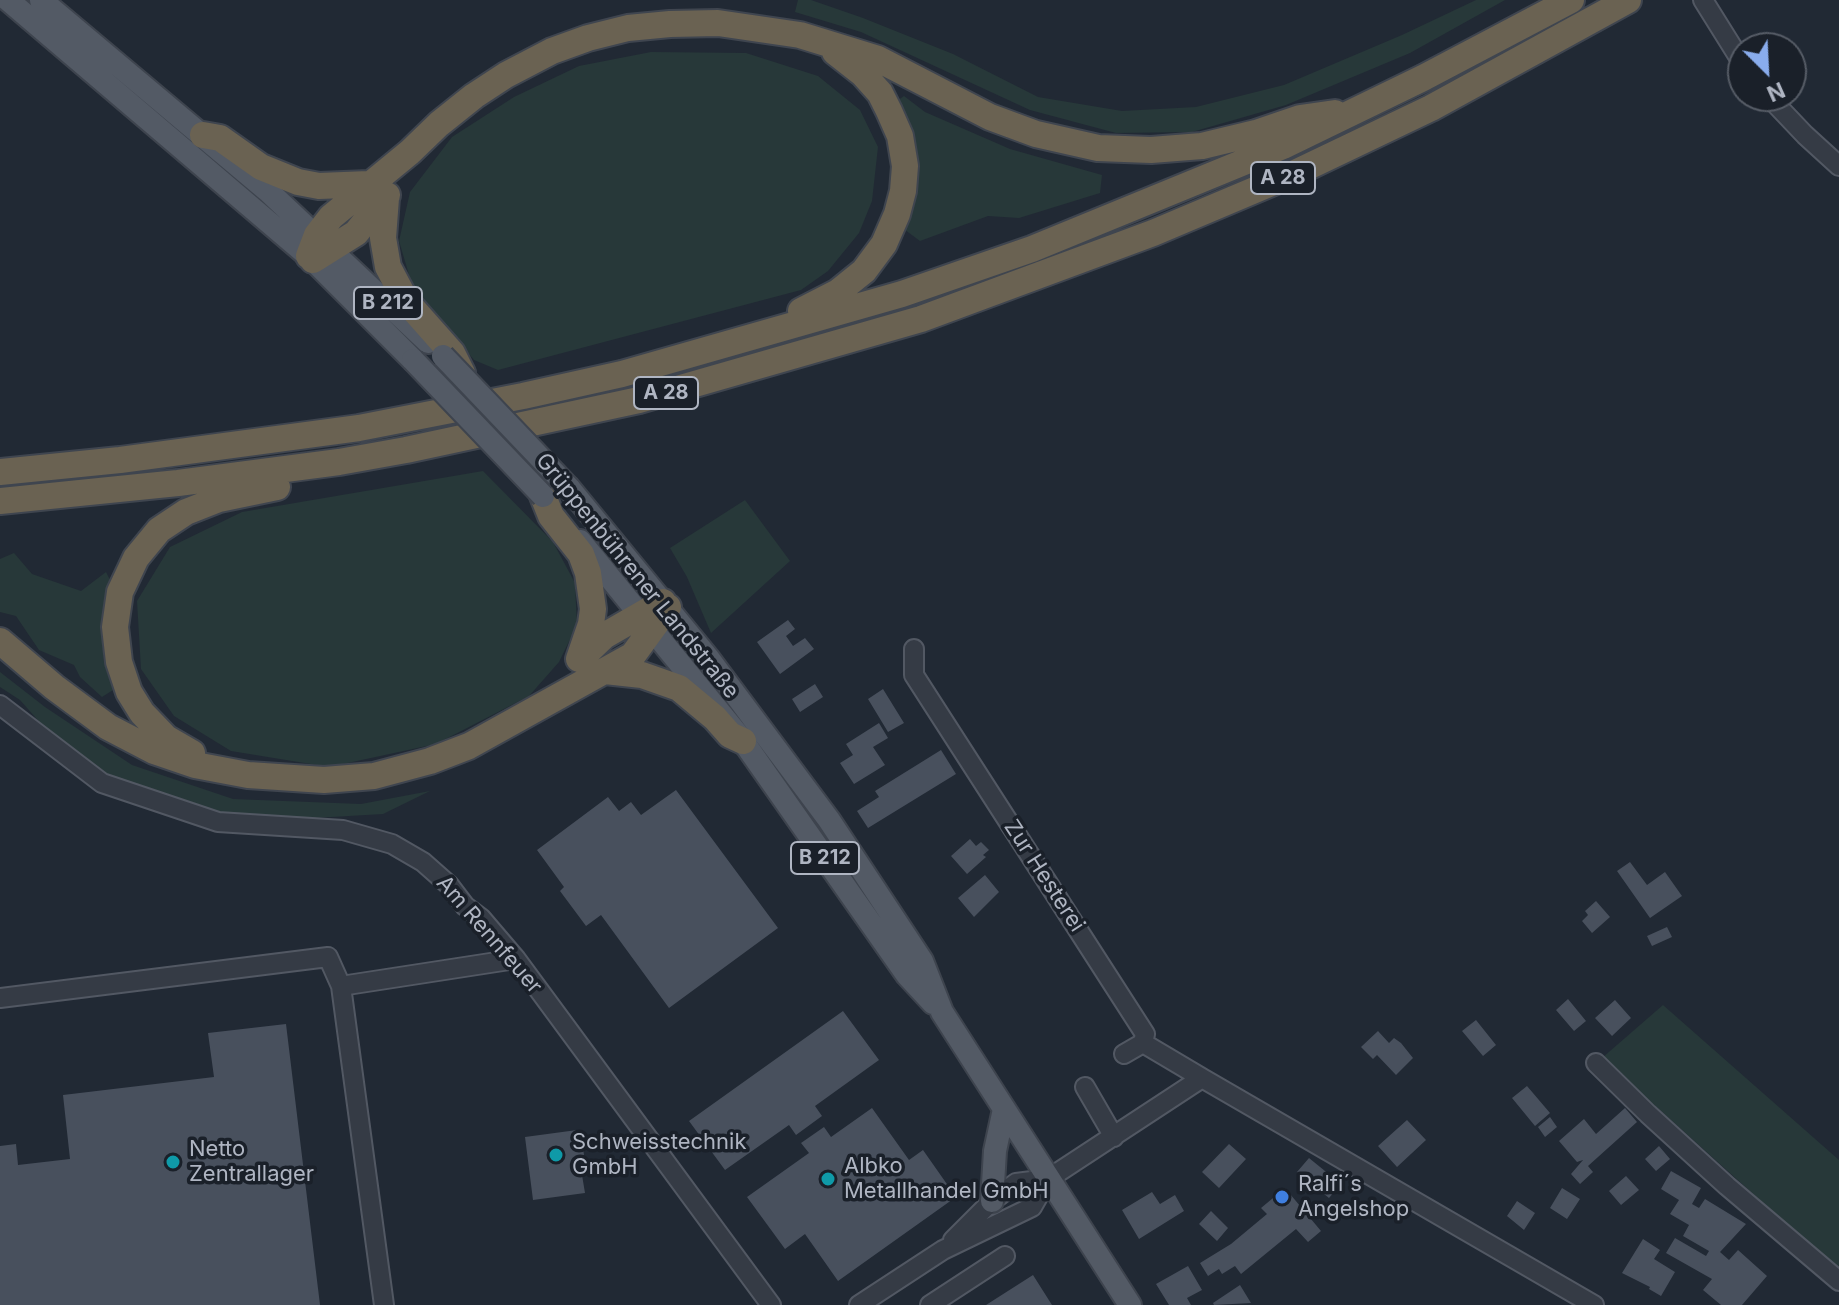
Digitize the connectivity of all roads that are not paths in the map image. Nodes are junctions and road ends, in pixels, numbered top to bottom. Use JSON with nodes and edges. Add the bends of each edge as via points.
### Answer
{"nodes":[{"id":1,"x":8,"y":0,"type":"edge"},
{"id":2,"x":41,"y":0,"type":"edge"},
{"id":3,"x":1571,"y":0,"type":"edge"},
{"id":4,"x":1628,"y":0,"type":"edge"},
{"id":5,"x":1708,"y":8,"type":"edge"},
{"id":6,"x":1727,"y":38,"type":"edge"},
{"id":7,"x":820,"y":41,"type":"junction"},
{"id":8,"x":1359,"y":110,"type":"junction"},
{"id":9,"x":1783,"y":112,"type":"edge"},
{"id":10,"x":203,"y":135,"type":"junction"},
{"id":11,"x":1839,"y":166,"type":"edge"},
{"id":12,"x":377,"y":191,"type":"junction"},
{"id":13,"x":261,"y":200,"type":"junction"},
{"id":14,"x":318,"y":251,"type":"junction"},
{"id":15,"x":682,"y":357,"type":"junction"},
{"id":16,"x":453,"y":362,"type":"junction"},
{"id":17,"x":339,"y":462,"type":"junction"},
{"id":18,"x":0,"y":472,"type":"edge"},
{"id":19,"x":543,"y":496,"type":"junction"},
{"id":20,"x":0,"y":501,"type":"edge"},
{"id":21,"x":656,"y":613,"type":"junction"},
{"id":22,"x":0,"y":641,"type":"edge"},
{"id":23,"x":914,"y":649,"type":"dead end"},
{"id":24,"x":579,"y":659,"type":"junction"},
{"id":25,"x":605,"y":671,"type":"junction"},
{"id":26,"x":547,"y":702,"type":"junction"},
{"id":27,"x":0,"y":705,"type":"edge"},
{"id":28,"x":743,"y":741,"type":"junction"},
{"id":29,"x":248,"y":775,"type":"junction"},
{"id":30,"x":516,"y":959,"type":"junction"},
{"id":31,"x":341,"y":986,"type":"junction"},
{"id":32,"x":0,"y":998,"type":"edge"},
{"id":33,"x":942,"y":1012,"type":"junction"},
{"id":34,"x":1143,"y":1043,"type":"junction"},
{"id":35,"x":1124,"y":1054,"type":"dead end"},
{"id":36,"x":1596,"y":1063,"type":"dead end"},
{"id":37,"x":1202,"y":1078,"type":"junction"},
{"id":38,"x":1085,"y":1087,"type":"dead end"},
{"id":39,"x":1004,"y":1109,"type":"junction"},
{"id":40,"x":1114,"y":1137,"type":"junction"},
{"id":41,"x":1048,"y":1179,"type":"junction"},
{"id":42,"x":992,"y":1201,"type":"junction"},
{"id":43,"x":943,"y":1250,"type":"junction"},
{"id":44,"x":1005,"y":1256,"type":"dead end"},
{"id":45,"x":1839,"y":1281,"type":"edge"},
{"id":46,"x":384,"y":1305,"type":"edge"},
{"id":47,"x":771,"y":1305,"type":"edge"},
{"id":48,"x":859,"y":1305,"type":"edge"},
{"id":49,"x":930,"y":1305,"type":"edge"},
{"id":50,"x":1130,"y":1305,"type":"edge"},
{"id":51,"x":1594,"y":1305,"type":"edge"}],
"edges":[{"from":1,"to":13,"type":"main road"},
{"from":2,"to":10,"type":"main road"},
{"from":3,"to":8,"type":"highway","number":"A 28"},
{"from":4,"to":17,"type":"highway","number":"A 28","via":[[1431,108],[1295,173],[1153,233],[921,319],[639,400]]},
{"from":5,"to":6,"type":"street"},
{"from":7,"to":8,"type":"highway","via":[[878,59],[990,117],[1098,148],[1202,146],[1300,118]]},
{"from":7,"to":12,"type":"highway","via":[[718,23],[656,25],[588,38],[506,75],[439,124]]},
{"from":7,"to":15,"type":"highway","via":[[880,93],[900,136],[903,191],[884,244],[864,271],[818,304],[700,341]]},
{"from":8,"to":15,"type":"highway","number":"A 28","via":[[1032,249],[902,294]]},
{"from":9,"to":11,"type":"street"},
{"from":10,"to":12,"type":"highway","via":[[220,138],[261,167],[298,182]]},
{"from":10,"to":13,"type":"main road"},
{"from":12,"to":14,"type":"highway","via":[[356,233]]},
{"from":12,"to":16,"type":"highway","via":[[388,267],[412,310]]},
{"from":13,"to":14,"type":"main road","name":"Grüppenbührener Landstraße","number":"B 212"},
{"from":14,"to":16,"type":"main road","name":"Grüppenbührener Landstraße","number":"B 212"},
{"from":14,"to":19,"type":"main road","name":"Grüppenbührener Landstraße","number":"B 212","bridge":true},
{"from":15,"to":18,"type":"highway","number":"A 28","via":[[537,393],[359,428]]},
{"from":16,"to":21,"type":"main road","name":"Grüppenbührener Landstraße","number":"B 212","bridge":true,"via":[[569,488]]},
{"from":17,"to":20,"type":"highway","number":"A 28"},
{"from":17,"to":29,"type":"highway","via":[[310,482],[258,489],[186,512],[159,530],[136,558],[120,592],[115,627],[119,662],[142,713],[166,738]]},
{"from":19,"to":21,"type":"main road","name":"Grüppenbührener Landstraße","number":"B 212"},
{"from":19,"to":24,"type":"highway","via":[[588,573],[593,609]]},
{"from":21,"to":24,"type":"highway","via":[[604,636]]},
{"from":21,"to":25,"type":"highway","via":[[633,655]]},
{"from":21,"to":28,"type":"main road","name":"Grüppenbührener Landstraße","number":"B 212"},
{"from":21,"to":33,"type":"main road","name":"Grüppenbührener Landstraße","number":"B 212","via":[[829,820],[922,961]]},
{"from":22,"to":29,"type":"highway","via":[[108,727],[154,751]]},
{"from":23,"to":34,"type":"street","name":"Zur Hesterei","via":[[914,675],[1145,1034]]},
{"from":24,"to":26,"type":"highway"},
{"from":25,"to":26,"type":"highway"},
{"from":25,"to":28,"type":"highway","via":[[642,675],[679,688]]},
{"from":26,"to":29,"type":"highway","via":[[469,746],[374,776],[324,780]]},
{"from":27,"to":30,"type":"street","name":"Am Rennfeuer","via":[[102,783],[218,822],[343,830],[392,844],[449,885]]},
{"from":28,"to":33,"type":"main road","name":"Grüppenbührener Landstraße","number":"B 212","via":[[907,975]]},
{"from":30,"to":31,"type":"street"},
{"from":30,"to":47,"type":"street","name":"Am Rennfeuer"},
{"from":31,"to":32,"type":"street","via":[[328,957]]},
{"from":31,"to":46,"type":"street"},
{"from":33,"to":39,"type":"main road","name":"Grüppenbührener Landstraße","number":"B 212"},
{"from":34,"to":35,"type":"street"},
{"from":34,"to":37,"type":"street"},
{"from":36,"to":45,"type":"street"},
{"from":37,"to":40,"type":"street"},
{"from":37,"to":51,"type":"street"},
{"from":38,"to":40,"type":"street"},
{"from":39,"to":41,"type":"main road","name":"Grüppenbührener Landstraße","number":"B 212"},
{"from":39,"to":42,"type":"main road"},
{"from":40,"to":41,"type":"street"},
{"from":41,"to":42,"type":"street","via":[[1016,1183]]},
{"from":41,"to":43,"type":"street","via":[[1032,1207]]},
{"from":41,"to":50,"type":"main road","name":"Grüppenbührener Landstraße","number":"B 212"},
{"from":42,"to":43,"type":"street"},
{"from":43,"to":48,"type":"street"},
{"from":44,"to":49,"type":"street"}]}
